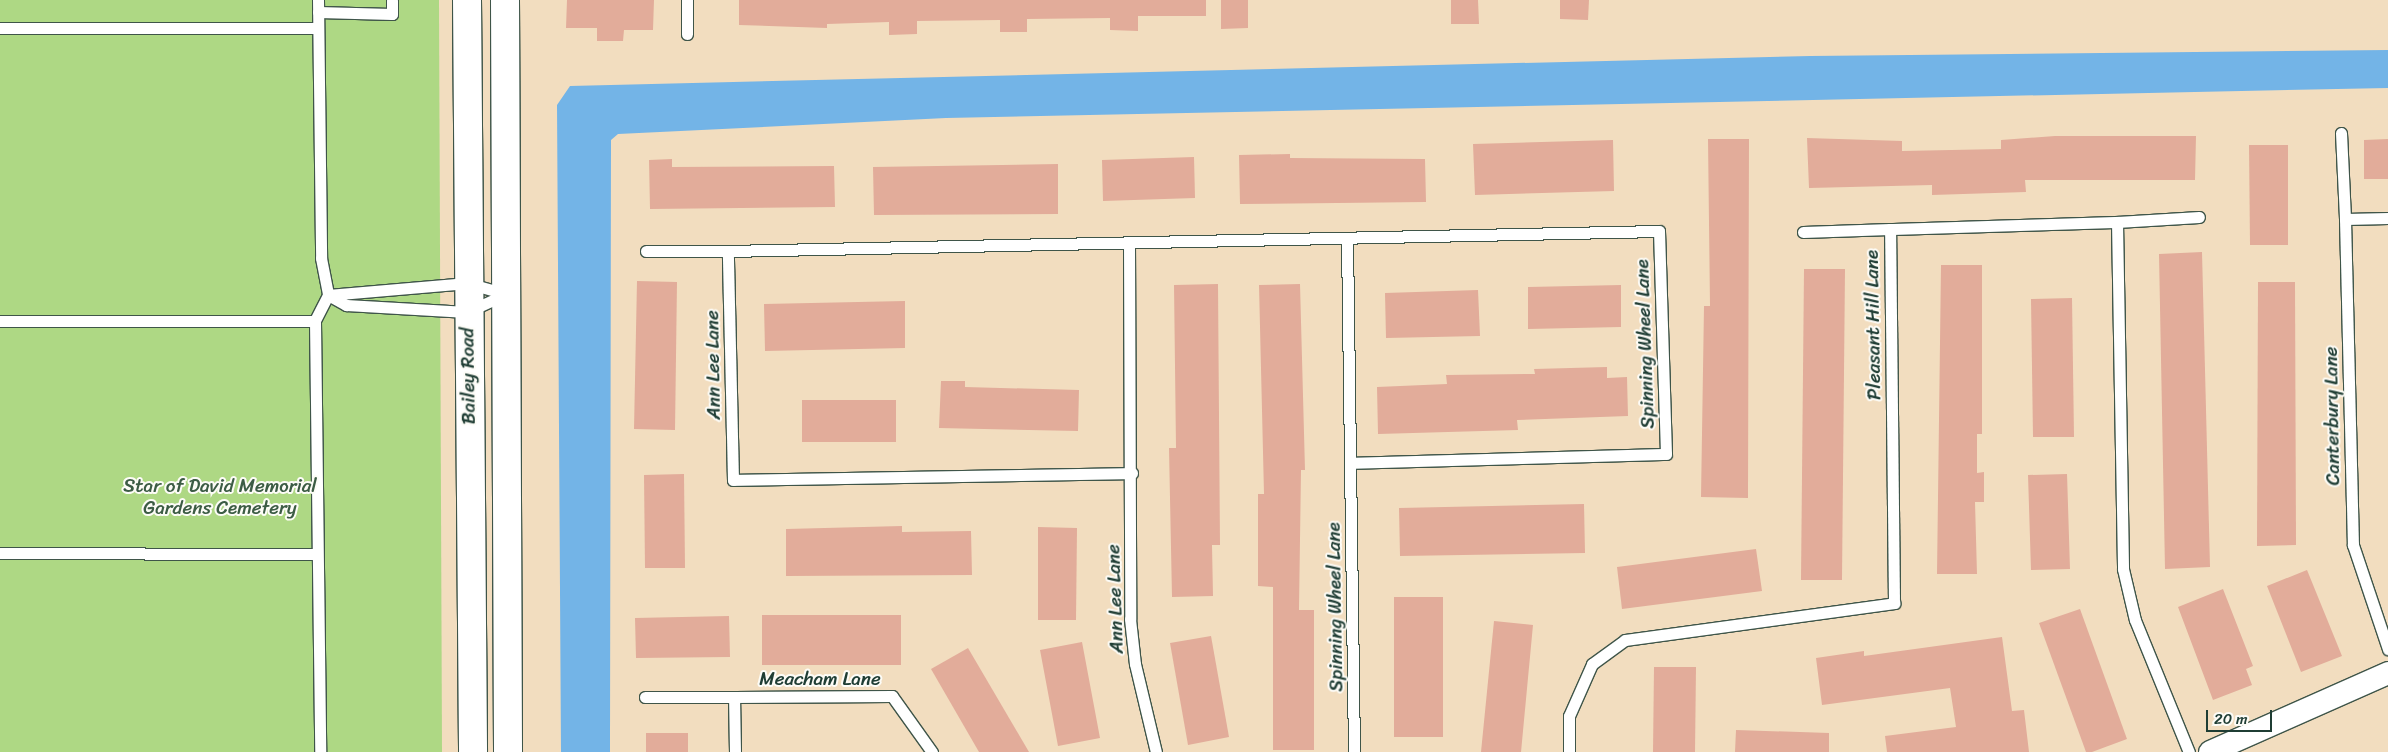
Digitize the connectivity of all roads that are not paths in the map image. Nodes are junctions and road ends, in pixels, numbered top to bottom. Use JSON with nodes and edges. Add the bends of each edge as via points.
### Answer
{"nodes":[{"id":1,"x":318,"y":0,"type":"edge"},
{"id":2,"x":392,"y":0,"type":"edge"},
{"id":3,"x":467,"y":0,"type":"edge"},
{"id":4,"x":505,"y":0,"type":"edge"},
{"id":5,"x":687,"y":0,"type":"edge"},
{"id":6,"x":318,"y":12,"type":"junction"},
{"id":7,"x":0,"y":28,"type":"edge"},
{"id":8,"x":318,"y":28,"type":"junction"},
{"id":9,"x":688,"y":34,"type":"dead end"},
{"id":10,"x":2341,"y":133,"type":"dead end"},
{"id":11,"x":2199,"y":218,"type":"dead end"},
{"id":12,"x":2388,"y":218,"type":"edge"},
{"id":13,"x":2344,"y":220,"type":"junction"},
{"id":14,"x":2117,"y":222,"type":"junction"},
{"id":15,"x":1890,"y":229,"type":"junction"},
{"id":16,"x":1803,"y":232,"type":"dead end"},
{"id":17,"x":1347,"y":239,"type":"junction"},
{"id":18,"x":1129,"y":243,"type":"junction"},
{"id":19,"x":646,"y":252,"type":"dead end"},
{"id":20,"x":728,"y":252,"type":"junction"},
{"id":21,"x":467,"y":283,"type":"junction"},
{"id":22,"x":506,"y":294,"type":"junction"},
{"id":23,"x":328,"y":295,"type":"junction"},
{"id":24,"x":467,"y":312,"type":"junction"},
{"id":25,"x":0,"y":321,"type":"edge"},
{"id":26,"x":315,"y":321,"type":"junction"},
{"id":27,"x":1351,"y":463,"type":"junction"},
{"id":28,"x":1132,"y":473,"type":"junction"},
{"id":29,"x":0,"y":553,"type":"edge"},
{"id":30,"x":317,"y":554,"type":"junction"},
{"id":31,"x":2388,"y":649,"type":"edge"},
{"id":32,"x":2388,"y":674,"type":"edge"},
{"id":33,"x":645,"y":697,"type":"dead end"},
{"id":34,"x":734,"y":697,"type":"junction"},
{"id":35,"x":320,"y":752,"type":"edge"},
{"id":36,"x":473,"y":752,"type":"edge"},
{"id":37,"x":508,"y":752,"type":"edge"},
{"id":38,"x":736,"y":752,"type":"edge"},
{"id":39,"x":932,"y":752,"type":"edge"},
{"id":40,"x":1156,"y":752,"type":"edge"},
{"id":41,"x":1354,"y":752,"type":"edge"},
{"id":42,"x":1569,"y":752,"type":"edge"},
{"id":43,"x":2189,"y":752,"type":"edge"},
{"id":44,"x":2210,"y":752,"type":"edge"}],
"edges":[{"from":1,"to":6,"type":"lane"},
{"from":2,"to":6,"type":"lane","via":[[392,14]]},
{"from":3,"to":21,"type":"street","name":"Bailey Road"},
{"from":4,"to":22,"type":"street","name":"Bailey Road"},
{"from":5,"to":9,"type":"lane"},
{"from":6,"to":8,"type":"lane"},
{"from":7,"to":8,"type":"lane"},
{"from":8,"to":23,"type":"lane","via":[[321,258]]},
{"from":10,"to":13,"type":"lane","name":"Canterbury Lane"},
{"from":11,"to":14,"type":"lane","name":"Pleasant Hill Lane"},
{"from":12,"to":13,"type":"lane"},
{"from":13,"to":31,"type":"lane","name":"Canterbury Lane","via":[[2353,544]]},
{"from":14,"to":15,"type":"lane","name":"Pleasant Hill Lane"},
{"from":14,"to":43,"type":"lane","via":[[2123,569],[2135,620]]},
{"from":15,"to":16,"type":"lane"},
{"from":15,"to":42,"type":"lane","name":"Pleasant Hill Lane","via":[[1894,603],[1625,640],[1592,664],[1568,716]]},
{"from":17,"to":18,"type":"lane","name":"Spinning Wheel Lane"},
{"from":17,"to":27,"type":"lane","name":"Spinning Wheel Lane"},
{"from":17,"to":27,"type":"lane","name":"Spinning Wheel Lane","via":[[1659,231],[1666,454]]},
{"from":18,"to":20,"type":"lane"},
{"from":18,"to":28,"type":"lane","name":"Ann Lee Lane"},
{"from":19,"to":20,"type":"lane"},
{"from":20,"to":28,"type":"lane","name":"Ann Lee Lane","via":[[732,480]]},
{"from":21,"to":22,"type":"lane"},
{"from":21,"to":23,"type":"lane"},
{"from":21,"to":24,"type":"street","name":"Bailey Road"},
{"from":22,"to":24,"type":"lane"},
{"from":22,"to":37,"type":"street","name":"Bailey Road"},
{"from":23,"to":24,"type":"lane","via":[[346,305]]},
{"from":23,"to":26,"type":"lane"},
{"from":24,"to":36,"type":"street","name":"Bailey Road"},
{"from":25,"to":26,"type":"lane"},
{"from":26,"to":30,"type":"lane"},
{"from":27,"to":41,"type":"lane","name":"Spinning Wheel Lane"},
{"from":28,"to":40,"type":"lane","name":"Ann Lee Lane","via":[[1130,619],[1135,664]]},
{"from":29,"to":30,"type":"lane"},
{"from":30,"to":35,"type":"lane"},
{"from":32,"to":44,"type":"street"},
{"from":33,"to":34,"type":"lane"},
{"from":34,"to":38,"type":"lane","name":"Meacham Lane"},
{"from":34,"to":39,"type":"lane","name":"Meacham Lane","via":[[892,696]]}]}
